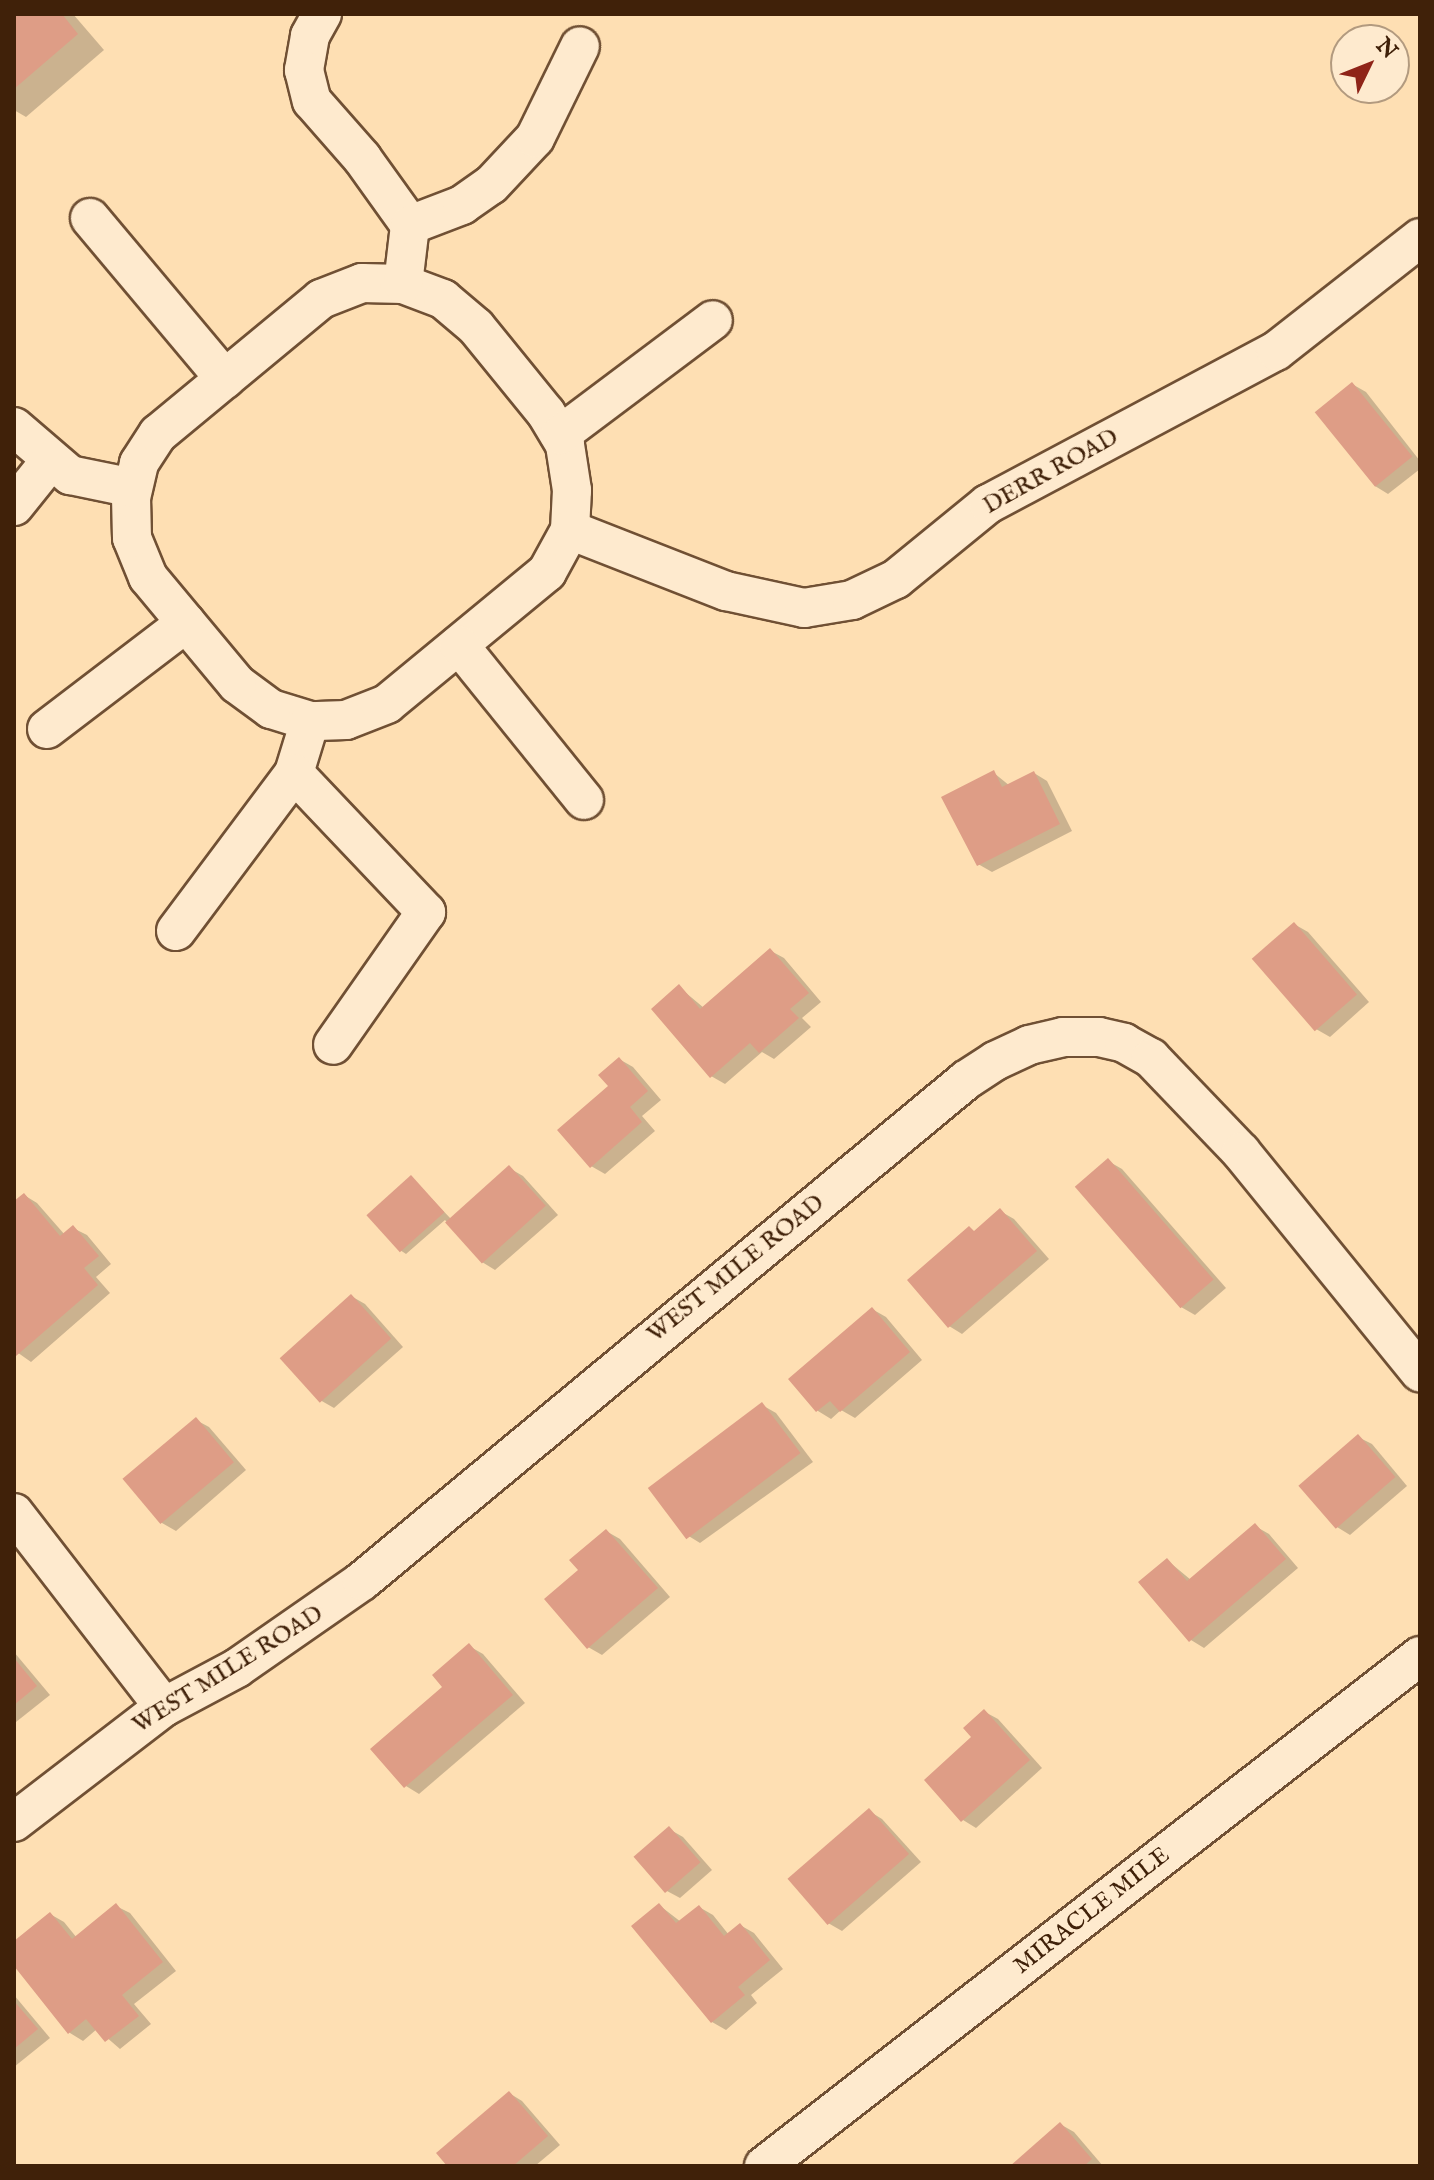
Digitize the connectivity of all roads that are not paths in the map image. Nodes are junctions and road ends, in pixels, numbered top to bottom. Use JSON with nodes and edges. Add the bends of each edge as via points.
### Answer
{"nodes":[{"id":1,"x":322,"y":14,"type":"edge"},
{"id":2,"x":580,"y":46,"type":"dead end"},
{"id":3,"x":90,"y":218,"type":"dead end"},
{"id":4,"x":410,"y":225,"type":"junction"},
{"id":5,"x":1420,"y":238,"type":"edge"},
{"id":6,"x":403,"y":284,"type":"junction"},
{"id":7,"x":713,"y":320,"type":"dead end"},
{"id":8,"x":225,"y":379,"type":"junction"},
{"id":9,"x":14,"y":427,"type":"edge"},
{"id":10,"x":560,"y":435,"type":"junction"},
{"id":11,"x":51,"y":460,"type":"junction"},
{"id":12,"x":133,"y":488,"type":"junction"},
{"id":13,"x":14,"y":506,"type":"edge"},
{"id":14,"x":570,"y":530,"type":"junction"},
{"id":15,"x":186,"y":623,"type":"junction"},
{"id":16,"x":459,"y":645,"type":"junction"},
{"id":17,"x":310,"y":721,"type":"junction"},
{"id":18,"x":47,"y":729,"type":"dead end"},
{"id":19,"x":294,"y":773,"type":"junction"},
{"id":20,"x":584,"y":800,"type":"dead end"},
{"id":21,"x":176,"y":931,"type":"dead end"},
{"id":22,"x":333,"y":1045,"type":"dead end"},
{"id":23,"x":1420,"y":1372,"type":"edge"},
{"id":24,"x":14,"y":1513,"type":"edge"},
{"id":25,"x":1420,"y":1656,"type":"edge"},
{"id":26,"x":164,"y":1707,"type":"junction"},
{"id":27,"x":14,"y":1822,"type":"edge"},
{"id":28,"x":764,"y":2166,"type":"edge"}],
"edges":[{"from":1,"to":4,"type":"street","via":[[310,36],[304,70],[312,101]]},
{"from":2,"to":4,"type":"street","via":[[535,138],[491,185],[462,205]]},
{"from":3,"to":8,"type":"street"},
{"from":4,"to":6,"type":"street"},
{"from":5,"to":14,"type":"street","name":"DERR ROAD","via":[[1276,351],[988,504],[896,579],[852,600],[804,608],[726,591]]},
{"from":6,"to":8,"type":"street","via":[[362,283],[321,299]]},
{"from":6,"to":10,"type":"street","via":[[443,299],[476,327]]},
{"from":7,"to":10,"type":"street"},
{"from":8,"to":12,"type":"street","via":[[158,434],[139,463]]},
{"from":9,"to":11,"type":"street"},
{"from":10,"to":14,"type":"street","via":[[572,490]]},
{"from":11,"to":12,"type":"street","via":[[70,475]]},
{"from":11,"to":13,"type":"street"},
{"from":12,"to":15,"type":"street","via":[[132,538],[148,577]]},
{"from":14,"to":16,"type":"street","via":[[547,572]]},
{"from":15,"to":17,"type":"street","via":[[237,684],[271,709]]},
{"from":15,"to":18,"type":"street"},
{"from":16,"to":17,"type":"street","via":[[387,704],[346,720]]},
{"from":16,"to":20,"type":"street"},
{"from":17,"to":19,"type":"street"},
{"from":19,"to":21,"type":"street"},
{"from":19,"to":22,"type":"street","via":[[426,912]]},
{"from":23,"to":26,"type":"street","name":"WEST MILE ROAD","via":[[1241,1152],[1151,1058],[1099,1037],[1063,1037],[1029,1045],[966,1080],[362,1581],[237,1668]]},
{"from":24,"to":26,"type":"street"},
{"from":25,"to":28,"type":"street","name":"MIRACLE MILE"},
{"from":26,"to":27,"type":"street","name":"WEST MILE ROAD"}]}
